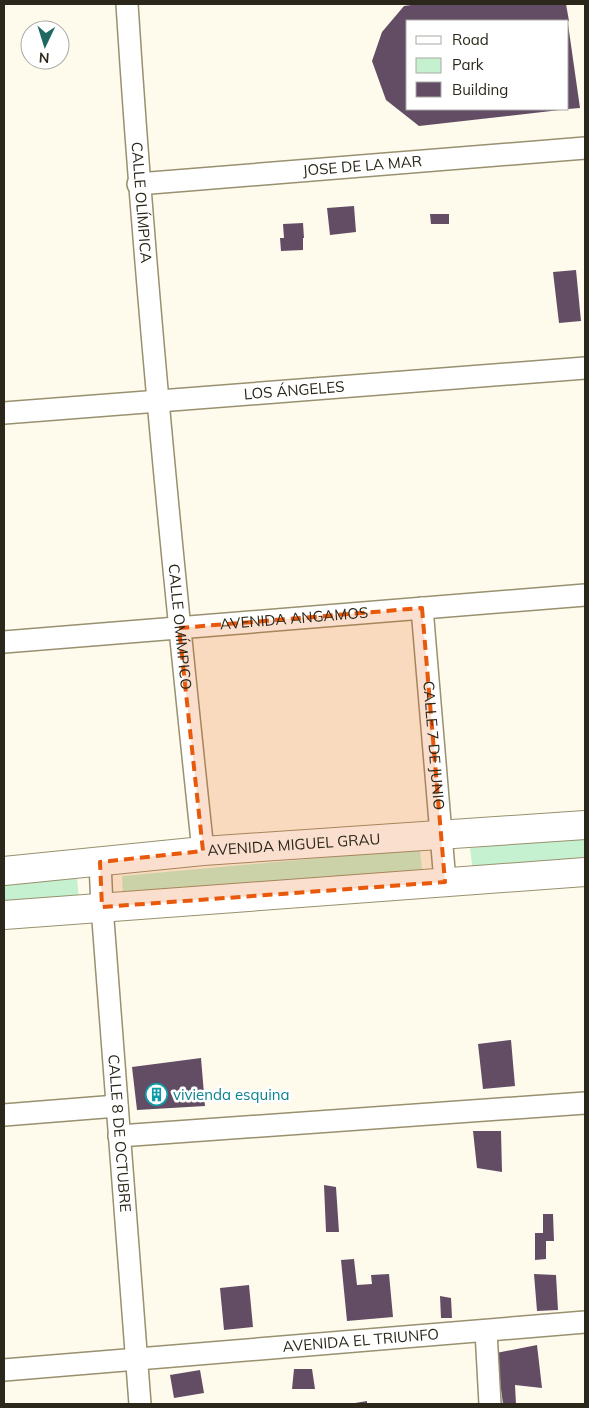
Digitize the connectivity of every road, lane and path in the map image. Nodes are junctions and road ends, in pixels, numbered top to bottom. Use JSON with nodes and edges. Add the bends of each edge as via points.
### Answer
{"nodes":[{"id":1,"x":127,"y":4,"type":"edge"},
{"id":2,"x":585,"y":148,"type":"edge"},
{"id":3,"x":138,"y":184,"type":"junction"},
{"id":4,"x":585,"y":368,"type":"edge"},
{"id":5,"x":158,"y":401,"type":"junction"},
{"id":6,"x":4,"y":414,"type":"edge"},
{"id":7,"x":585,"y":596,"type":"edge"},
{"id":8,"x":422,"y":608,"type":"junction"},
{"id":9,"x":179,"y":628,"type":"junction"},
{"id":10,"x":4,"y":642,"type":"edge"},
{"id":11,"x":585,"y":825,"type":"edge"},
{"id":12,"x":440,"y":834,"type":"junction"},
{"id":13,"x":203,"y":852,"type":"junction"},
{"id":14,"x":100,"y":862,"type":"junction"},
{"id":15,"x":4,"y":871,"type":"edge"},
{"id":16,"x":585,"y":872,"type":"edge"},
{"id":17,"x":445,"y":882,"type":"junction"},
{"id":18,"x":102,"y":907,"type":"junction"},
{"id":19,"x":4,"y":915,"type":"edge"},
{"id":20,"x":585,"y":1103,"type":"edge"},
{"id":21,"x":117,"y":1106,"type":"junction"},
{"id":22,"x":4,"y":1115,"type":"edge"},
{"id":23,"x":120,"y":1136,"type":"junction"},
{"id":24,"x":585,"y":1322,"type":"edge"},
{"id":25,"x":486,"y":1330,"type":"junction"},
{"id":26,"x":136,"y":1359,"type":"junction"},
{"id":27,"x":4,"y":1370,"type":"edge"},
{"id":28,"x":140,"y":1404,"type":"edge"},
{"id":29,"x":490,"y":1404,"type":"edge"}],
"edges":[{"from":1,"to":3,"type":"street","name":"CALLE OLÍMPICA"},
{"from":2,"to":3,"type":"street","name":"JOSE DE LA MAR"},
{"from":3,"to":5,"type":"street","name":"CALLE OLÍMPICA"},
{"from":4,"to":5,"type":"street","name":"LOS ÁNGELES"},
{"from":5,"to":6,"type":"street","name":"LOS ÁNGELES"},
{"from":5,"to":9,"type":"street","name":"CALLE OMÍMPICO"},
{"from":7,"to":8,"type":"street","name":"AVENIDA ANGAMOS"},
{"from":8,"to":9,"type":"street","name":"AVENIDA ANGAMOS"},
{"from":8,"to":12,"type":"street","name":"CALLE 7 DE JUNIO"},
{"from":9,"to":10,"type":"street","name":"AVENIDA ANGAMOS"},
{"from":9,"to":13,"type":"street","name":"CALLE OMÍMPICO"},
{"from":11,"to":12,"type":"street","name":"AVENIDA MIGUEL GRAU"},
{"from":12,"to":13,"type":"street","name":"AVENIDA MIGUEL GRAU"},
{"from":12,"to":17,"type":"street","name":"CALLE 7 DE JUNIO"},
{"from":13,"to":14,"type":"street","name":"AVENIDA MIGUEL GRAU"},
{"from":14,"to":15,"type":"street","name":"AVENIDA MIGUEL GRAU"},
{"from":14,"to":18,"type":"street","name":"CALLE 8 DE OCTUBRE"},
{"from":16,"to":17,"type":"street"},
{"from":17,"to":18,"type":"street"},
{"from":18,"to":19,"type":"street"},
{"from":18,"to":21,"type":"street","name":"CALLE 8 DE OCTUBRE"},
{"from":20,"to":23,"type":"street"},
{"from":21,"to":22,"type":"street"},
{"from":21,"to":23,"type":"street","name":"CALLE 8 DE OCTUBRE"},
{"from":23,"to":26,"type":"street","name":"CALLE 8 DE OCTUBRE"},
{"from":24,"to":25,"type":"street","name":"AVENIDA EL TRIUNFO"},
{"from":25,"to":26,"type":"street","name":"AVENIDA EL TRIUNFO"},
{"from":25,"to":29,"type":"street"},
{"from":26,"to":27,"type":"street","name":"AVENIDA EL TRIUNFO"},
{"from":26,"to":28,"type":"street","name":"CALLE 8 DE OCTUBRE"}]}
